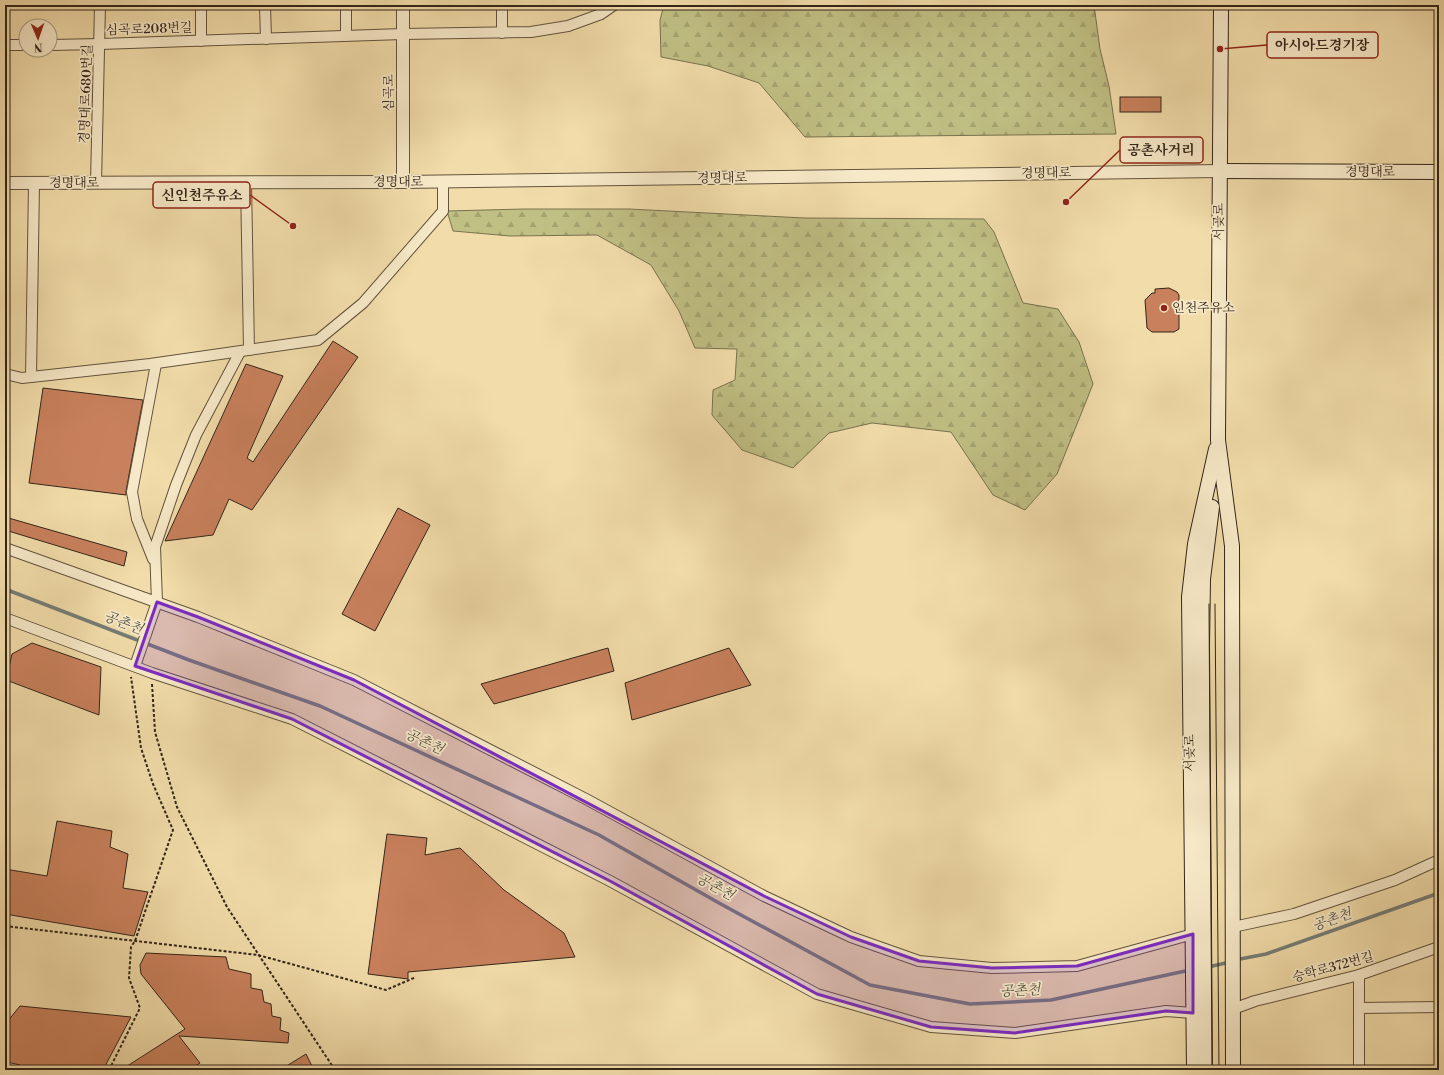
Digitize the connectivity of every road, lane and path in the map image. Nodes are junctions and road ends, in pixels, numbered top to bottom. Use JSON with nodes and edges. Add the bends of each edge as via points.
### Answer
{"nodes":[{"id":1,"x":100,"y":5,"type":"edge"},
{"id":2,"x":201,"y":5,"type":"edge"},
{"id":3,"x":266,"y":5,"type":"edge"},
{"id":4,"x":346,"y":5,"type":"edge"},
{"id":5,"x":403,"y":5,"type":"edge"},
{"id":6,"x":502,"y":5,"type":"edge"},
{"id":7,"x":614,"y":5,"type":"edge"},
{"id":8,"x":1221,"y":5,"type":"edge"},
{"id":9,"x":502,"y":33,"type":"junction"},
{"id":10,"x":403,"y":34,"type":"junction"},
{"id":11,"x":346,"y":36,"type":"junction"},
{"id":12,"x":266,"y":39,"type":"junction"},
{"id":13,"x":201,"y":41,"type":"junction"},
{"id":14,"x":100,"y":44,"type":"junction"},
{"id":15,"x":5,"y":45,"type":"edge"},
{"id":16,"x":18,"y":45,"type":"edge"},
{"id":17,"x":58,"y":45,"type":"edge"},
{"id":18,"x":1220,"y":171,"type":"junction"},
{"id":19,"x":1439,"y":172,"type":"edge"},
{"id":20,"x":443,"y":181,"type":"junction"},
{"id":21,"x":246,"y":182,"type":"junction"},
{"id":22,"x":403,"y":182,"type":"junction"},
{"id":23,"x":5,"y":183,"type":"edge"},
{"id":24,"x":34,"y":183,"type":"junction"},
{"id":25,"x":96,"y":183,"type":"junction"},
{"id":26,"x":244,"y":351,"type":"junction"},
{"id":27,"x":156,"y":364,"type":"junction"},
{"id":28,"x":5,"y":374,"type":"edge"},
{"id":29,"x":31,"y":377,"type":"junction"},
{"id":30,"x":1218,"y":440,"type":"junction"},
{"id":31,"x":1220,"y":457,"type":"junction"},
{"id":32,"x":5,"y":548,"type":"edge"},
{"id":33,"x":156,"y":567,"type":"junction"},
{"id":34,"x":156,"y":606,"type":"junction"},
{"id":35,"x":5,"y":618,"type":"edge"},
{"id":36,"x":136,"y":662,"type":"junction"},
{"id":37,"x":152,"y":673,"type":"junction"},
{"id":38,"x":1439,"y":860,"type":"edge"},
{"id":39,"x":5,"y":926,"type":"edge"},
{"id":40,"x":1233,"y":929,"type":"junction"},
{"id":41,"x":1196,"y":936,"type":"junction"},
{"id":42,"x":136,"y":941,"type":"junction"},
{"id":43,"x":1439,"y":947,"type":"edge"},
{"id":44,"x":258,"y":956,"type":"junction"},
{"id":45,"x":1358,"y":975,"type":"junction"},
{"id":46,"x":416,"y":977,"type":"dead end"},
{"id":47,"x":1199,"y":998,"type":"junction"},
{"id":48,"x":1233,"y":1002,"type":"junction"},
{"id":49,"x":1439,"y":1007,"type":"edge"},
{"id":50,"x":1359,"y":1008,"type":"junction"},
{"id":51,"x":1193,"y":1013,"type":"junction"},
{"id":52,"x":109,"y":1070,"type":"edge"},
{"id":53,"x":335,"y":1070,"type":"edge"},
{"id":54,"x":1194,"y":1070,"type":"edge"},
{"id":55,"x":1205,"y":1070,"type":"edge"},
{"id":56,"x":1233,"y":1070,"type":"edge"},
{"id":57,"x":1359,"y":1070,"type":"edge"}],
"edges":[{"from":1,"to":14,"type":"street","name":"경명대로680번길"},
{"from":2,"to":13,"type":"street","name":"심곡로208번길"},
{"from":3,"to":12,"type":"street"},
{"from":4,"to":11,"type":"street"},
{"from":5,"to":10,"type":"street","name":"심곡로"},
{"from":6,"to":9,"type":"street"},
{"from":7,"to":9,"type":"street","name":"심곡로208번길","via":[[601,14],[568,26],[531,32]]},
{"from":8,"to":18,"type":"main road","name":"서곶로"},
{"from":9,"to":10,"type":"street","name":"심곡로208번길"},
{"from":10,"to":11,"type":"street","name":"심곡로208번길"},
{"from":10,"to":22,"type":"street","name":"심곡로"},
{"from":11,"to":12,"type":"street","name":"심곡로208번길"},
{"from":12,"to":13,"type":"street","name":"심곡로208번길"},
{"from":13,"to":14,"type":"street","name":"심곡로208번길"},
{"from":14,"to":17,"type":"street","name":"심곡로208번길"},
{"from":14,"to":25,"type":"street","name":"경명대로680번길"},
{"from":15,"to":16,"type":"street"},
{"from":18,"to":19,"type":"main road","name":"경명대로"},
{"from":18,"to":20,"type":"street","name":"경명대로"},
{"from":18,"to":30,"type":"main road","name":"서곶로"},
{"from":20,"to":22,"type":"street","name":"경명대로"},
{"from":20,"to":26,"type":"street","via":[[443,211],[363,303],[318,340]]},
{"from":21,"to":22,"type":"street","name":"경명대로"},
{"from":21,"to":25,"type":"street","name":"경명대로"},
{"from":21,"to":26,"type":"street"},
{"from":23,"to":24,"type":"street","name":"경명대로"},
{"from":24,"to":25,"type":"street","name":"경명대로"},
{"from":24,"to":29,"type":"street"},
{"from":26,"to":27,"type":"street"},
{"from":26,"to":33,"type":"street","via":[[196,435],[154,547]]},
{"from":27,"to":29,"type":"street"},
{"from":27,"to":33,"type":"street","via":[[132,492],[137,519]]},
{"from":28,"to":29,"type":"street","via":[[22,378]]},
{"from":30,"to":31,"type":"main road","name":"서곶로"},
{"from":30,"to":41,"type":"main road","name":"서곶로","via":[[1195,544],[1189,597]]},
{"from":31,"to":40,"type":"main road","name":"서곶로","via":[[1232,546]]},
{"from":31,"to":41,"type":"main road","name":"서곶로","via":[[1203,579]]},
{"from":32,"to":34,"type":"street"},
{"from":33,"to":34,"type":"street"},
{"from":34,"to":36,"type":"street"},
{"from":34,"to":41,"type":"street","via":[[198,617],[354,680],[579,796],[764,896],[851,937],[919,961],[992,968],[1077,966]]},
{"from":35,"to":36,"type":"street"},
{"from":36,"to":37,"type":"street"},
{"from":36,"to":42,"type":"path","via":[[131,676],[141,748],[173,830]]},
{"from":37,"to":44,"type":"path","via":[[155,732],[177,807],[227,907]]},
{"from":37,"to":51,"type":"street","via":[[292,719],[610,881],[817,994],[931,1027],[1015,1034],[1166,1011]]},
{"from":38,"to":40,"type":"street","via":[[1395,880],[1294,914]]},
{"from":39,"to":42,"type":"path"},
{"from":40,"to":48,"type":"main road","name":"서곶로"},
{"from":41,"to":47,"type":"main road","name":"서곶로"},
{"from":42,"to":44,"type":"path"},
{"from":42,"to":52,"type":"path","via":[[131,947],[129,978],[140,1008]]},
{"from":43,"to":45,"type":"street","name":"승학로372번길"},
{"from":44,"to":46,"type":"path","via":[[386,990]]},
{"from":44,"to":53,"type":"path"},
{"from":45,"to":48,"type":"street","name":"승학로372번길","via":[[1255,1001]]},
{"from":45,"to":50,"type":"street"},
{"from":47,"to":51,"type":"main road","name":"서곶로"},
{"from":47,"to":55,"type":"main road","name":"서곶로"},
{"from":48,"to":56,"type":"main road","name":"서곶로"},
{"from":49,"to":50,"type":"street"},
{"from":50,"to":57,"type":"street"},
{"from":51,"to":54,"type":"main road","name":"서곶로"}]}
